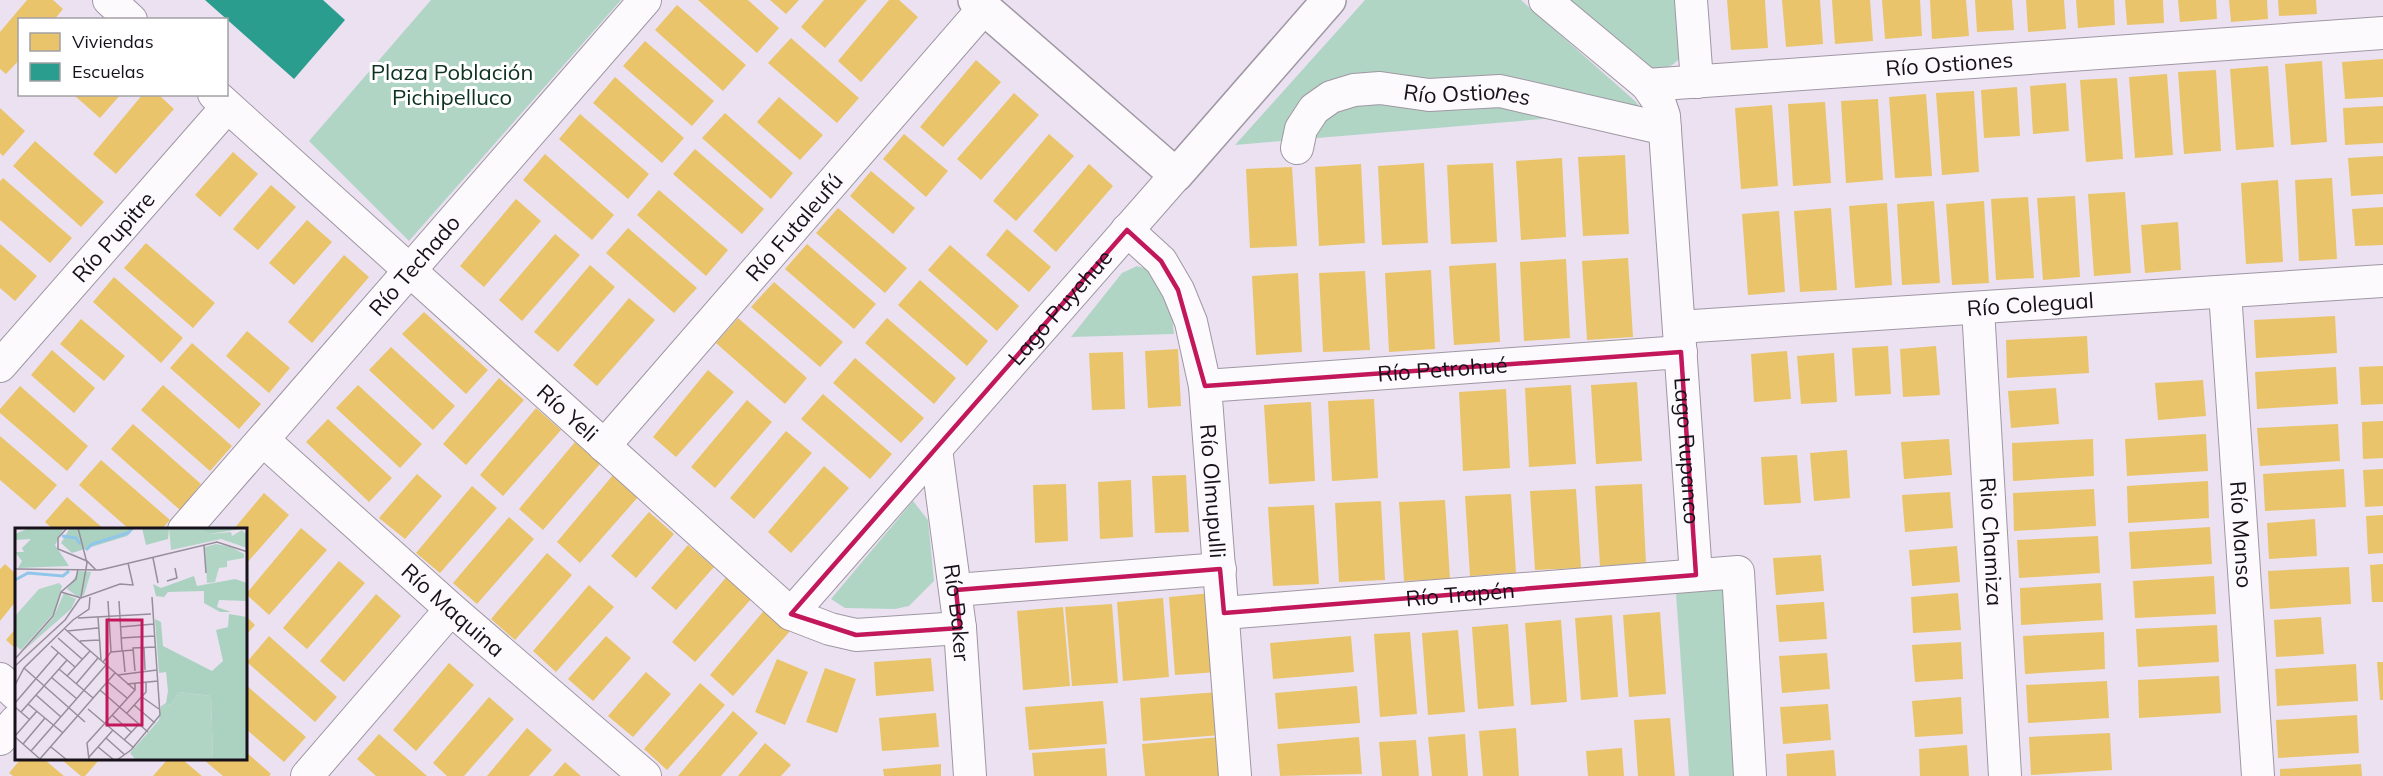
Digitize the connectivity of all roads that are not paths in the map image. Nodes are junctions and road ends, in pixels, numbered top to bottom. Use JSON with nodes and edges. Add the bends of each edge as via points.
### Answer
{"nodes":[{"id":1,"x":109,"y":0,"type":"edge"},
{"id":2,"x":645,"y":0,"type":"edge"},
{"id":3,"x":1329,"y":0,"type":"edge"},
{"id":4,"x":1545,"y":0,"type":"edge"},
{"id":5,"x":1691,"y":0,"type":"edge"},
{"id":6,"x":979,"y":4,"type":"edge"},
{"id":7,"x":129,"y":18,"type":"edge"},
{"id":8,"x":2383,"y":33,"type":"edge"},
{"id":9,"x":1697,"y":82,"type":"junction"},
{"id":10,"x":1647,"y":85,"type":"junction"},
{"id":11,"x":221,"y":101,"type":"edge"},
{"id":12,"x":1665,"y":129,"type":"junction"},
{"id":13,"x":1297,"y":148,"type":"dead end"},
{"id":14,"x":1176,"y":175,"type":"junction"},
{"id":15,"x":1127,"y":230,"type":"junction"},
{"id":16,"x":410,"y":271,"type":"junction"},
{"id":17,"x":2383,"y":281,"type":"edge"},
{"id":18,"x":2225,"y":292,"type":"junction"},
{"id":19,"x":1978,"y":308,"type":"junction"},
{"id":20,"x":1680,"y":340,"type":"junction"},
{"id":21,"x":0,"y":366,"type":"edge"},
{"id":22,"x":1205,"y":386,"type":"junction"},
{"id":23,"x":263,"y":440,"type":"junction"},
{"id":24,"x":604,"y":446,"type":"junction"},
{"id":25,"x":936,"y":449,"type":"junction"},
{"id":26,"x":186,"y":528,"type":"edge"},
{"id":27,"x":1220,"y":569,"type":"junction"},
{"id":28,"x":1696,"y":575,"type":"junction"},
{"id":29,"x":956,"y":590,"type":"junction"},
{"id":30,"x":452,"y":609,"type":"junction"},
{"id":31,"x":1224,"y":613,"type":"junction"},
{"id":32,"x":791,"y":614,"type":"junction"},
{"id":33,"x":960,"y":628,"type":"junction"},
{"id":34,"x":0,"y":679,"type":"edge"},
{"id":35,"x":15,"y":693,"type":"edge"},
{"id":36,"x":15,"y":722,"type":"edge"},
{"id":37,"x":0,"y":739,"type":"edge"},
{"id":38,"x":639,"y":774,"type":"edge"},
{"id":39,"x":307,"y":776,"type":"edge"},
{"id":40,"x":970,"y":776,"type":"edge"},
{"id":41,"x":1235,"y":776,"type":"edge"},
{"id":42,"x":1750,"y":776,"type":"edge"},
{"id":43,"x":2005,"y":776,"type":"edge"},
{"id":44,"x":2258,"y":776,"type":"edge"}],
"edges":[{"from":1,"to":7,"type":"street"},
{"from":2,"to":16,"type":"street","name":"Río Techado"},
{"from":3,"to":14,"type":"street","name":"Lago Puyehue"},
{"from":4,"to":10,"type":"street"},
{"from":5,"to":9,"type":"street"},
{"from":6,"to":14,"type":"street"},
{"from":6,"to":24,"type":"street","name":"Río Futaleufú"},
{"from":8,"to":9,"type":"street","name":"Río Ostiones"},
{"from":9,"to":10,"type":"street","name":"Río Ostiones"},
{"from":10,"to":12,"type":"street","name":"Lago Rupanco","via":[[1660,104]]},
{"from":11,"to":16,"type":"street","name":"Río Yeli"},
{"from":11,"to":21,"type":"street","name":"Río Pupitre"},
{"from":12,"to":13,"type":"street","name":"Río Ostiones","via":[[1500,91],[1429,95],[1380,88],[1331,97],[1314,109],[1301,129]]},
{"from":12,"to":20,"type":"street","name":"Lago Rupanco"},
{"from":14,"to":15,"type":"street","name":"Lago Puyehue"},
{"from":15,"to":22,"type":"street","name":"Río Olmupulli","via":[[1161,261],[1178,290],[1191,322]]},
{"from":15,"to":25,"type":"street","name":"Lago Puyehue"},
{"from":16,"to":23,"type":"street","name":"Río Techado"},
{"from":16,"to":24,"type":"street","name":"Río Yeli"},
{"from":17,"to":18,"type":"street","name":"Río Colegual"},
{"from":18,"to":19,"type":"street","name":"Río Colegual"},
{"from":18,"to":44,"type":"street","name":"Río Manso"},
{"from":19,"to":20,"type":"street","name":"Río Colegual"},
{"from":19,"to":43,"type":"street","name":"Rio Chamiza"},
{"from":20,"to":22,"type":"street","name":"Río Petrohué"},
{"from":20,"to":28,"type":"street","name":"Lago Rupanco"},
{"from":22,"to":27,"type":"street","name":"Río Olmupulli"},
{"from":23,"to":26,"type":"street","name":"Río Techado"},
{"from":23,"to":30,"type":"street","name":"Río Maquina"},
{"from":24,"to":32,"type":"street","name":"Río Yeli"},
{"from":25,"to":29,"type":"street","name":"Río Baker"},
{"from":25,"to":32,"type":"street","name":"Lago Puyehue"},
{"from":27,"to":29,"type":"street"},
{"from":27,"to":31,"type":"street","name":"Río Olmupulli"},
{"from":28,"to":31,"type":"street","name":"Río Trapén"},
{"from":28,"to":42,"type":"street","via":[[1738,572]]},
{"from":29,"to":33,"type":"street","name":"Río Baker"},
{"from":30,"to":38,"type":"street","name":"Río Maquina"},
{"from":30,"to":39,"type":"street"},
{"from":31,"to":41,"type":"street","name":"Río Olmupulli"},
{"from":32,"to":33,"type":"street","name":"Río Yeli","via":[[856,635]]},
{"from":33,"to":40,"type":"street","name":"Río Baker"},
{"from":34,"to":35,"type":"street"},
{"from":36,"to":37,"type":"street"}]}
